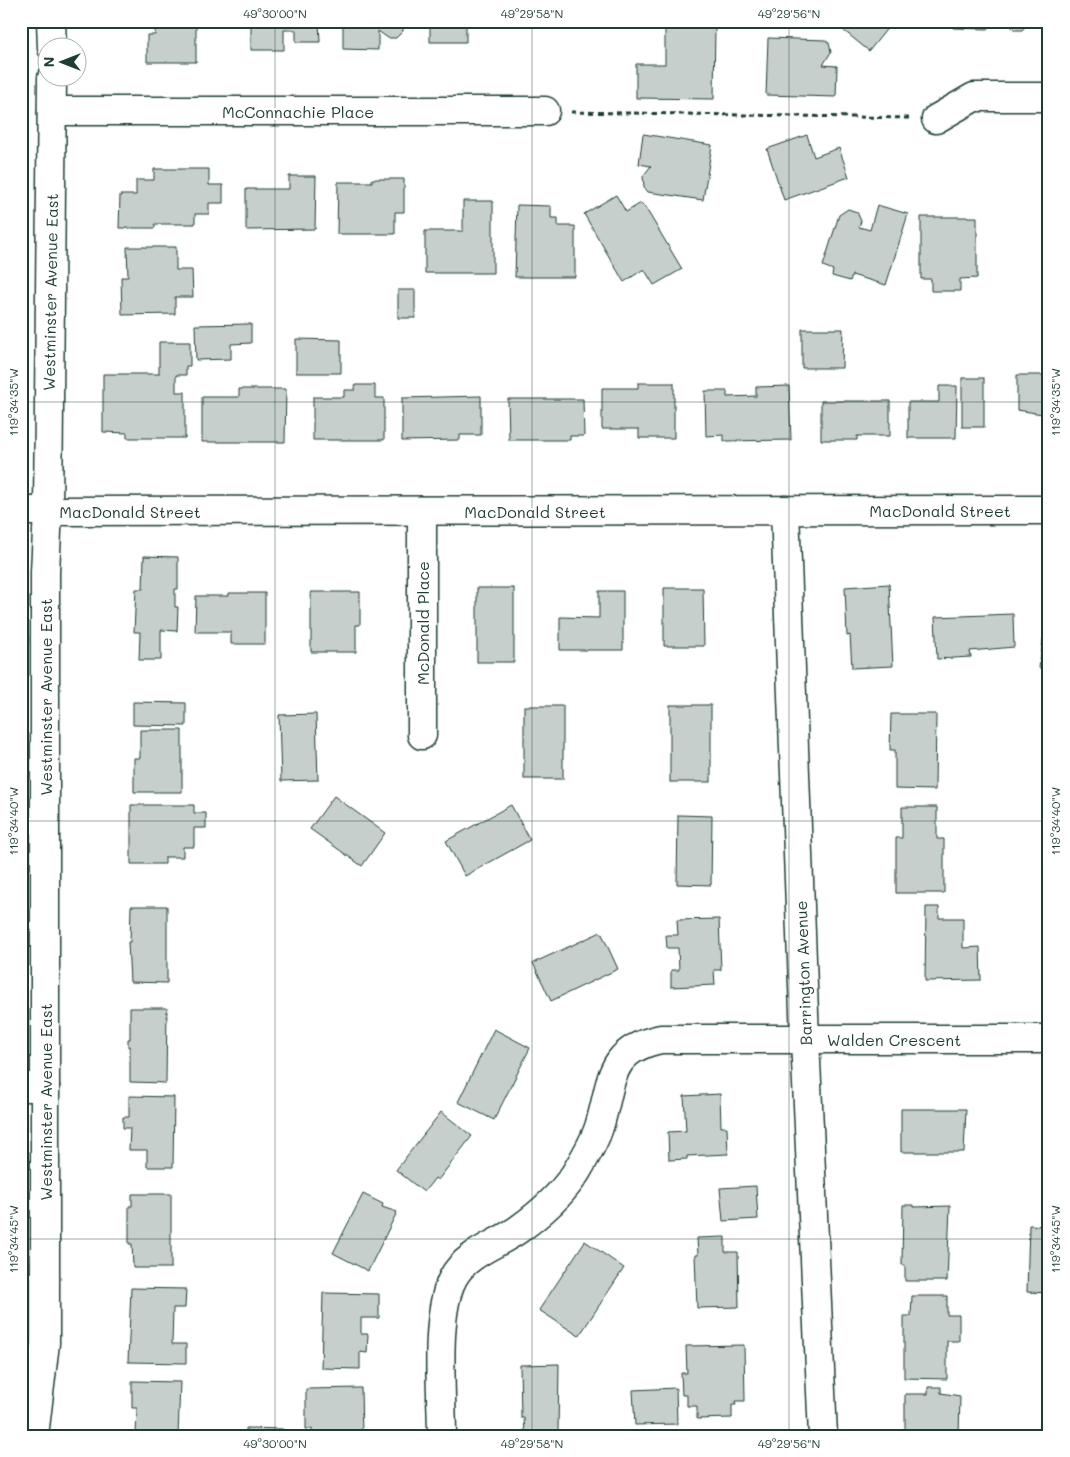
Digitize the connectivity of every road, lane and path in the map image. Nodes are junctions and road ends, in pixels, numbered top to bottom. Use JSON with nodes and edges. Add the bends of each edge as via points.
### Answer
{"nodes":[{"id":1,"x":52,"y":21,"type":"edge"},
{"id":2,"x":52,"y":38,"type":"edge"},
{"id":3,"x":52,"y":88,"type":"edge"},
{"id":4,"x":1049,"y":97,"type":"edge"},
{"id":5,"x":52,"y":110,"type":"junction"},
{"id":6,"x":545,"y":112,"type":"joint"},
{"id":7,"x":936,"y":119,"type":"joint"},
{"id":8,"x":785,"y":510,"type":"junction"},
{"id":9,"x":1049,"y":510,"type":"edge"},
{"id":10,"x":21,"y":511,"type":"edge"},
{"id":11,"x":48,"y":511,"type":"junction"},
{"id":12,"x":422,"y":511,"type":"junction"},
{"id":13,"x":422,"y":735,"type":"dead end"},
{"id":14,"x":805,"y":1038,"type":"junction"},
{"id":15,"x":1049,"y":1039,"type":"edge"},
{"id":16,"x":33,"y":1087,"type":"edge"},
{"id":17,"x":34,"y":1436,"type":"edge"},
{"id":18,"x":442,"y":1436,"type":"edge"},
{"id":19,"x":823,"y":1436,"type":"edge"}],
"edges":[{"from":1,"to":2,"type":"street"},
{"from":3,"to":5,"type":"street","name":"Westminster Avenue East"},
{"from":4,"to":7,"type":"street","via":[[974,97]]},
{"from":5,"to":6,"type":"street","name":"McConnachie Place"},
{"from":5,"to":11,"type":"street","name":"Westminster Avenue East"},
{"from":6,"to":7,"type":"path"},
{"from":8,"to":9,"type":"street","name":"MacDonald Street"},
{"from":8,"to":12,"type":"street","name":"MacDonald Street"},
{"from":8,"to":14,"type":"street","name":"Barrington Avenue"},
{"from":10,"to":11,"type":"street","name":"MacDonald Street"},
{"from":11,"to":12,"type":"street","name":"MacDonald Street"},
{"from":11,"to":16,"type":"street","name":"Westminster Avenue East"},
{"from":12,"to":13,"type":"street","name":"McDonald Place"},
{"from":14,"to":15,"type":"street","name":"Walden Crescent"},
{"from":14,"to":18,"type":"street","name":"Walden Crescent","via":[[661,1039],[640,1043],[625,1056],[615,1068],[598,1130],[566,1186],[519,1229],[464,1263],[453,1278],[442,1319]]},
{"from":14,"to":19,"type":"street","name":"Barrington Avenue"},
{"from":16,"to":17,"type":"street","name":"Westminster Avenue East","via":[[45,1343]]}]}
